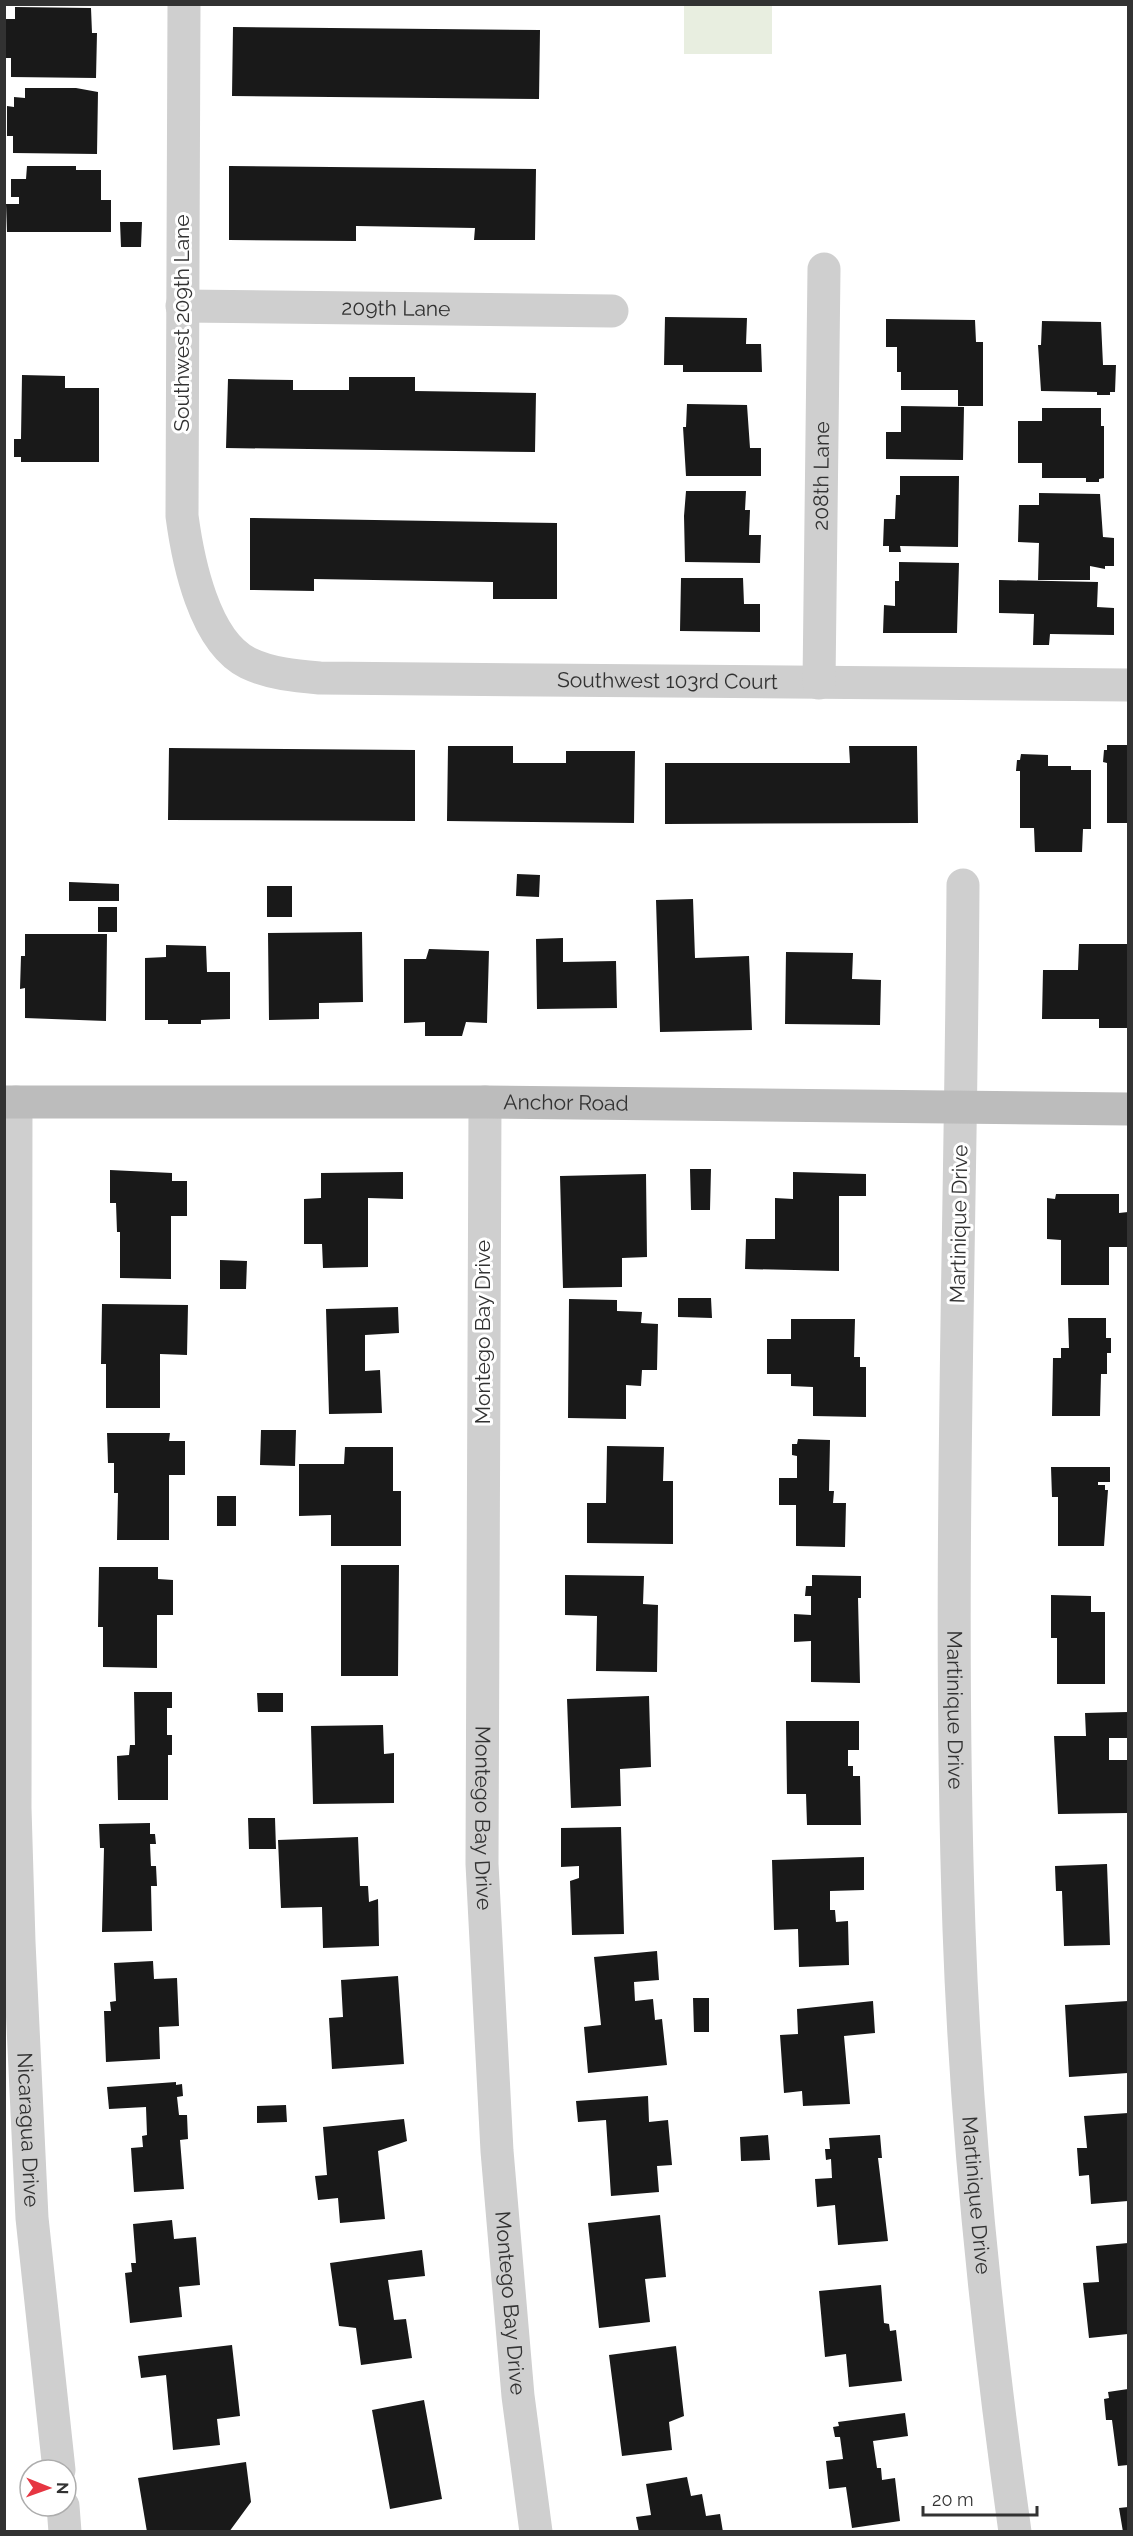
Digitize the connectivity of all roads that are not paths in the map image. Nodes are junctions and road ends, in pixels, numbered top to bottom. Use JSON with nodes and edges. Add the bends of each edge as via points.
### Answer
{"nodes":[{"id":1,"x":184,"y":4,"type":"edge"},
{"id":2,"x":824,"y":269,"type":"dead end"},
{"id":3,"x":182,"y":306,"type":"junction"},
{"id":4,"x":612,"y":311,"type":"dead end"},
{"id":5,"x":219,"y":635,"type":"joint"},
{"id":6,"x":819,"y":683,"type":"junction"},
{"id":7,"x":1128,"y":685,"type":"edge"},
{"id":8,"x":963,"y":885,"type":"dead end"},
{"id":9,"x":10,"y":1102,"type":"edge"},
{"id":10,"x":485,"y":1102,"type":"junction"},
{"id":11,"x":960,"y":1107,"type":"junction"},
{"id":12,"x":1128,"y":1109,"type":"edge"},
{"id":13,"x":58,"y":2458,"type":"edge"},
{"id":14,"x":536,"y":2532,"type":"edge"},
{"id":15,"x":1015,"y":2532,"type":"edge"}],
"edges":[{"from":1,"to":3,"type":"street","name":"Southwest 209th Lane"},
{"from":2,"to":6,"type":"street","name":"208th Lane"},
{"from":3,"to":4,"type":"street","name":"209th Lane"},
{"from":3,"to":5,"type":"street","name":"Southwest 209th Lane","via":[[182,516],[193,573]]},
{"from":5,"to":6,"type":"street","name":"Southwest 103rd Court","via":[[228,649],[246,662],[285,675],[309,677]]},
{"from":6,"to":7,"type":"street","name":"Southwest 103rd Court"},
{"from":8,"to":11,"type":"street","name":"Martinique Drive"},
{"from":9,"to":10,"type":"street","name":"Anchor Road"},
{"from":9,"to":13,"type":"street","name":"Nicaragua Drive","via":[[18,1909],[32,2218]]},
{"from":10,"to":11,"type":"street","name":"Anchor Road"},
{"from":10,"to":14,"type":"street","name":"Montego Bay Drive","via":[[482,1864],[498,2162],[518,2396]]},
{"from":11,"to":12,"type":"street","name":"Anchor Road"},
{"from":11,"to":15,"type":"street","name":"Martinique Drive","via":[[954,1657],[959,1934],[985,2302]]}]}
